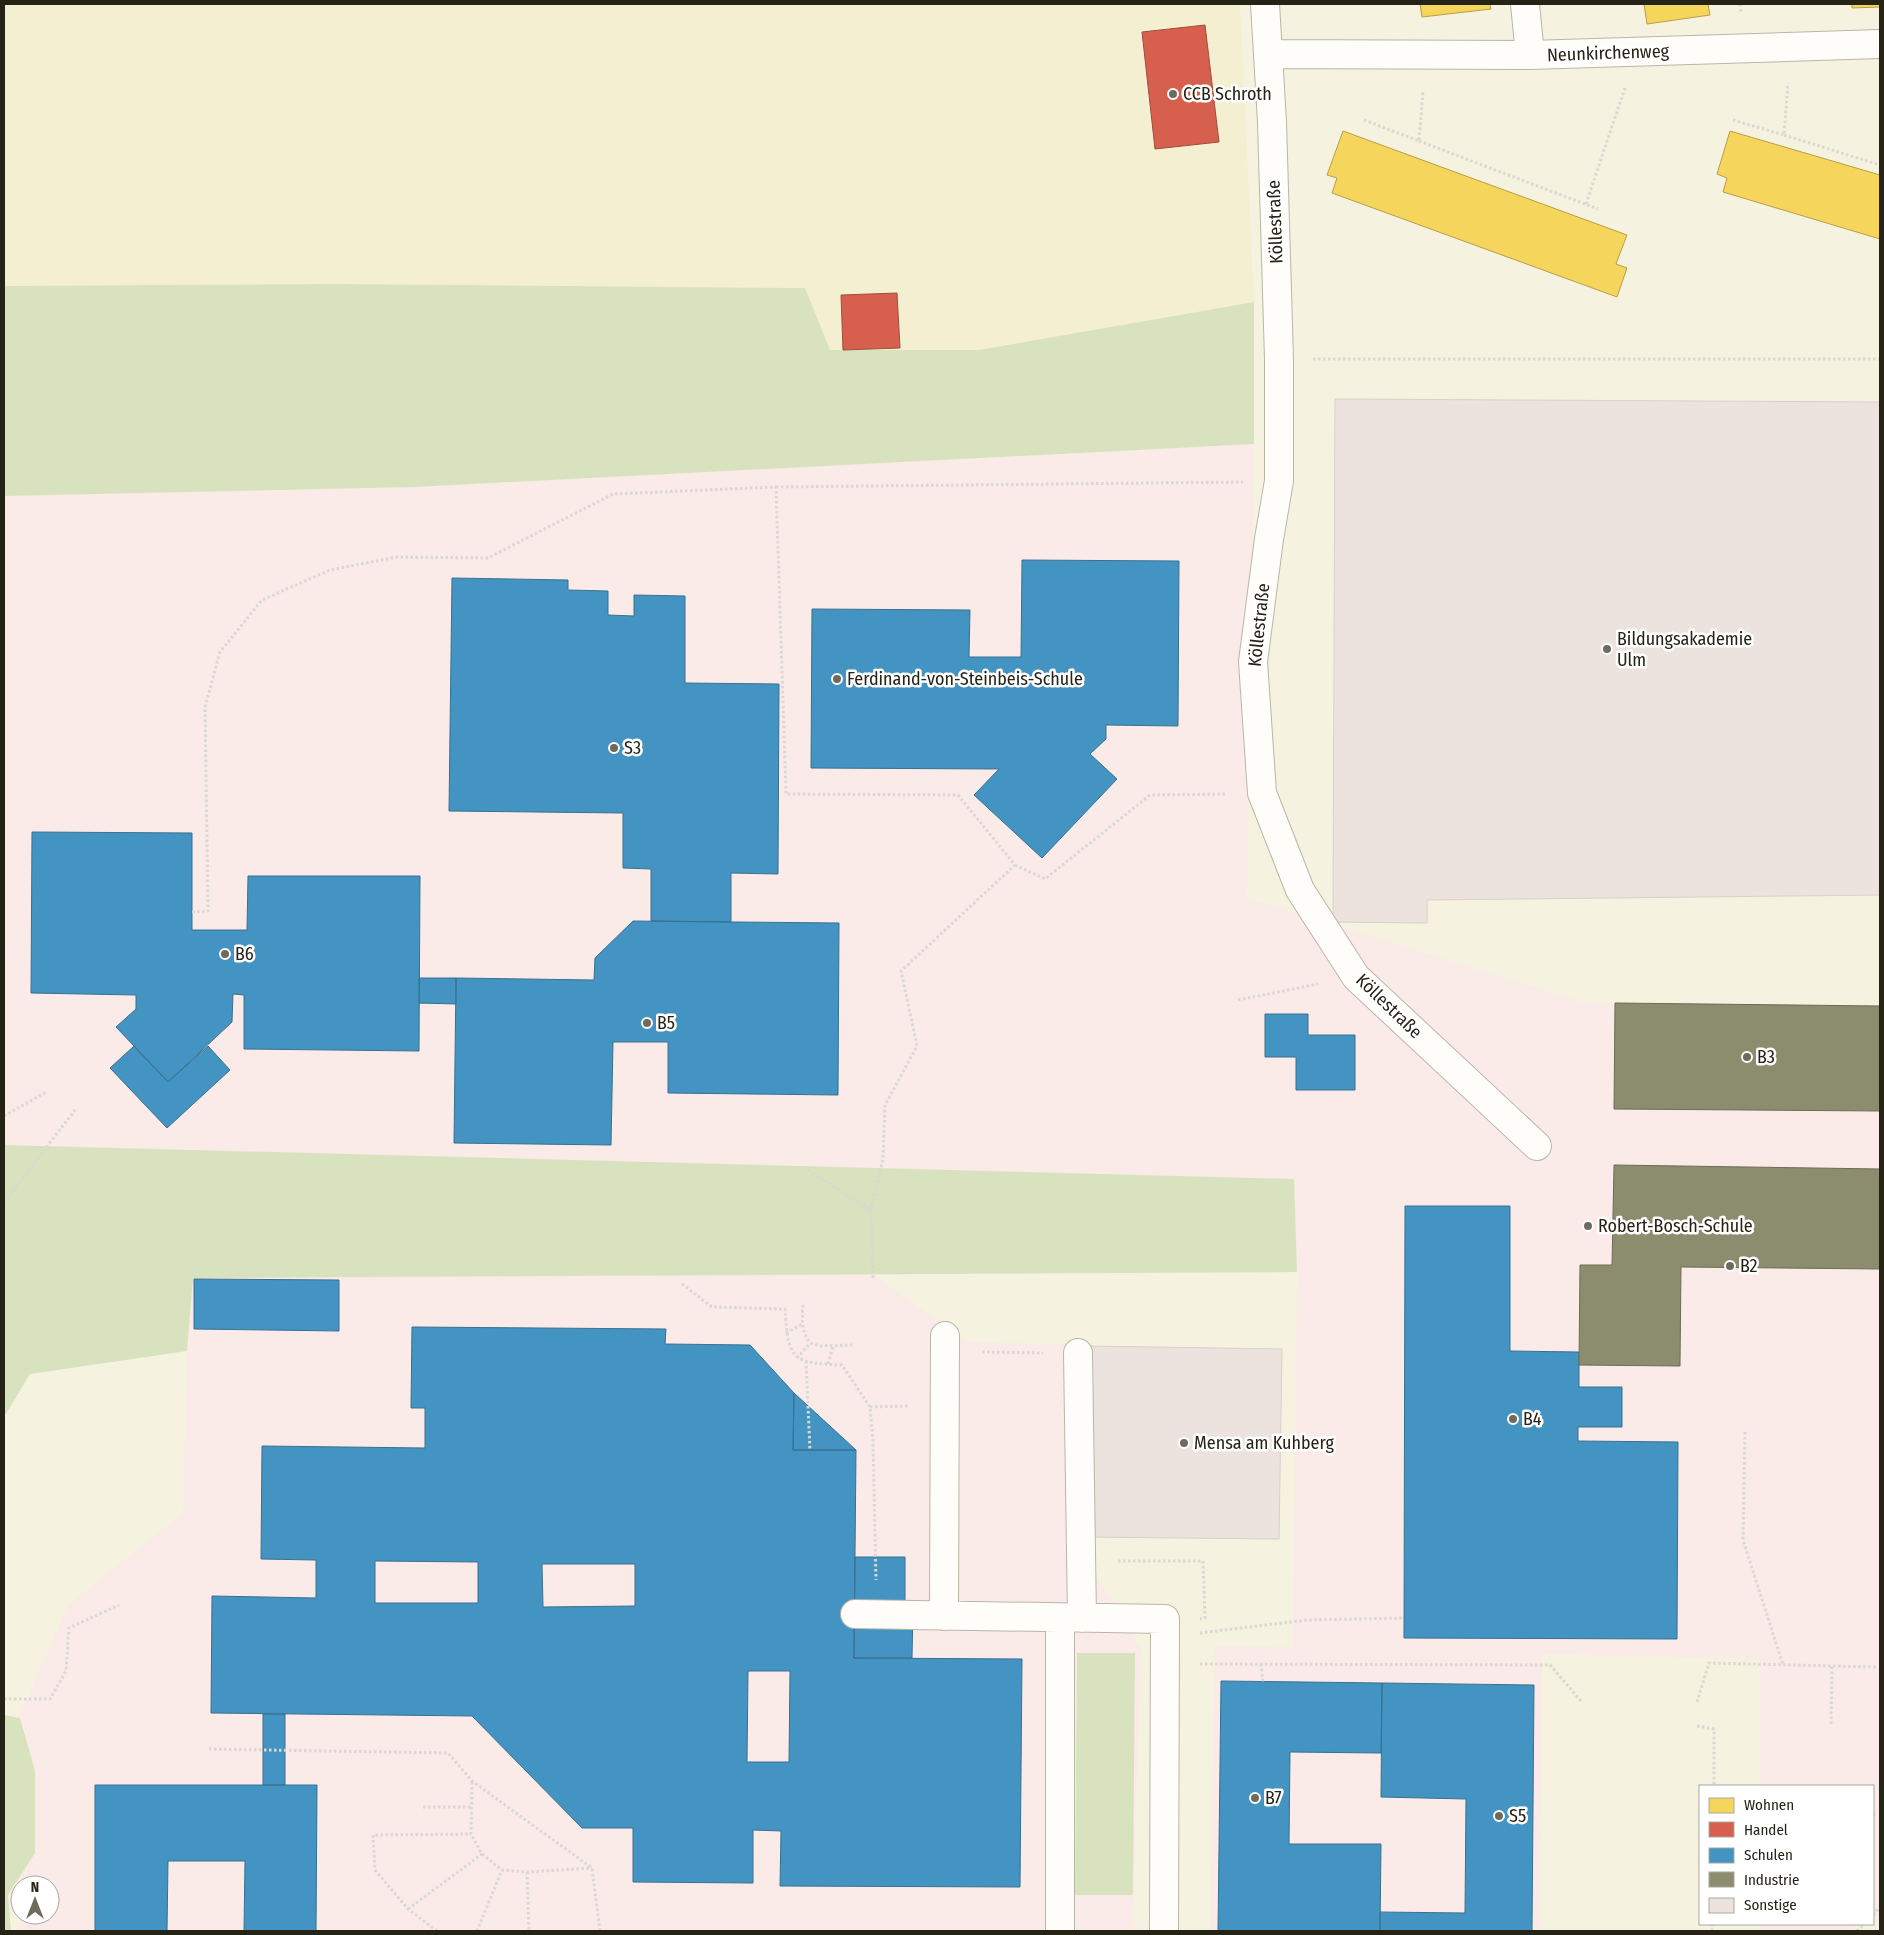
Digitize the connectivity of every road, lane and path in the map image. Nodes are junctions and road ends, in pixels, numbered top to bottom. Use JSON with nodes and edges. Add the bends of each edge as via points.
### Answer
{"nodes":[{"id":1,"x":1265,"y":4,"type":"edge"},
{"id":2,"x":1525,"y":4,"type":"edge"},
{"id":3,"x":1880,"y":44,"type":"edge"},
{"id":4,"x":1791,"y":48,"type":"junction"},
{"id":5,"x":1637,"y":52,"type":"junction"},
{"id":6,"x":1268,"y":54,"type":"junction"},
{"id":7,"x":1426,"y":55,"type":"junction"},
{"id":8,"x":1530,"y":55,"type":"junction"},
{"id":9,"x":1364,"y":120,"type":"dead end"},
{"id":10,"x":1733,"y":120,"type":"dead end"},
{"id":11,"x":1784,"y":135,"type":"junction"},
{"id":12,"x":1419,"y":141,"type":"junction"},
{"id":13,"x":1880,"y":165,"type":"edge"},
{"id":14,"x":1586,"y":204,"type":"junction"},
{"id":15,"x":1598,"y":209,"type":"dead end"},
{"id":16,"x":1279,"y":359,"type":"junction"},
{"id":17,"x":1880,"y":359,"type":"edge"},
{"id":18,"x":1279,"y":481,"type":"junction"},
{"id":19,"x":776,"y":487,"type":"junction"},
{"id":20,"x":1262,"y":793,"type":"junction"},
{"id":21,"x":1015,"y":865,"type":"junction"},
{"id":22,"x":192,"y":912,"type":"dead end"},
{"id":23,"x":1356,"y":977,"type":"junction"},
{"id":24,"x":1238,"y":1000,"type":"dead end"},
{"id":25,"x":46,"y":1092,"type":"dead end"},
{"id":26,"x":75,"y":1110,"type":"dead end"},
{"id":27,"x":4,"y":1116,"type":"edge"},
{"id":28,"x":1537,"y":1146,"type":"dead end"},
{"id":29,"x":808,"y":1170,"type":"dead end"},
{"id":30,"x":4,"y":1203,"type":"edge"},
{"id":31,"x":871,"y":1210,"type":"junction"},
{"id":32,"x":872,"y":1280,"type":"dead end"},
{"id":33,"x":682,"y":1284,"type":"dead end"},
{"id":34,"x":803,"y":1305,"type":"dead end"},
{"id":35,"x":802,"y":1324,"type":"junction"},
{"id":36,"x":786,"y":1334,"type":"junction"},
{"id":37,"x":945,"y":1336,"type":"dead end"},
{"id":38,"x":810,"y":1343,"type":"junction"},
{"id":39,"x":853,"y":1345,"type":"dead end"},
{"id":40,"x":833,"y":1346,"type":"junction"},
{"id":41,"x":999,"y":1353,"type":"dead end"},
{"id":42,"x":1078,"y":1353,"type":"joint"},
{"id":43,"x":797,"y":1358,"type":"junction"},
{"id":44,"x":806,"y":1361,"type":"junction"},
{"id":45,"x":828,"y":1364,"type":"junction"},
{"id":46,"x":913,"y":1406,"type":"dead end"},
{"id":47,"x":870,"y":1407,"type":"junction"},
{"id":48,"x":1745,"y":1432,"type":"dead end"},
{"id":49,"x":810,"y":1450,"type":"dead end"},
{"id":50,"x":1082,"y":1561,"type":"junction"},
{"id":51,"x":1203,"y":1561,"type":"dead end"},
{"id":52,"x":119,"y":1605,"type":"dead end"},
{"id":53,"x":866,"y":1615,"type":"joint"},
{"id":54,"x":944,"y":1616,"type":"junction"},
{"id":55,"x":1071,"y":1618,"type":"junction"},
{"id":56,"x":1404,"y":1618,"type":"dead end"},
{"id":57,"x":1165,"y":1651,"type":"junction"},
{"id":58,"x":1261,"y":1664,"type":"junction"},
{"id":59,"x":1783,"y":1665,"type":"junction"},
{"id":60,"x":1832,"y":1666,"type":"junction"},
{"id":61,"x":1876,"y":1667,"type":"dead end"},
{"id":62,"x":1263,"y":1682,"type":"dead end"},
{"id":63,"x":4,"y":1699,"type":"edge"},
{"id":64,"x":1580,"y":1701,"type":"dead end"},
{"id":65,"x":1697,"y":1702,"type":"dead end"},
{"id":66,"x":1831,"y":1724,"type":"dead end"},
{"id":67,"x":1697,"y":1726,"type":"dead end"},
{"id":68,"x":209,"y":1749,"type":"dead end"},
{"id":69,"x":472,"y":1781,"type":"junction"},
{"id":70,"x":1714,"y":1785,"type":"edge"},
{"id":71,"x":423,"y":1807,"type":"dead end"},
{"id":72,"x":471,"y":1807,"type":"junction"},
{"id":73,"x":471,"y":1834,"type":"junction"},
{"id":74,"x":482,"y":1854,"type":"junction"},
{"id":75,"x":592,"y":1868,"type":"junction"},
{"id":76,"x":502,"y":1870,"type":"junction"},
{"id":77,"x":527,"y":1872,"type":"junction"},
{"id":78,"x":408,"y":1909,"type":"junction"},
{"id":79,"x":437,"y":1931,"type":"edge"},
{"id":80,"x":477,"y":1931,"type":"edge"},
{"id":81,"x":529,"y":1931,"type":"edge"},
{"id":82,"x":600,"y":1931,"type":"edge"},
{"id":83,"x":1060,"y":1931,"type":"edge"},
{"id":84,"x":1164,"y":1931,"type":"edge"}],
"edges":[{"from":1,"to":6,"type":"street","name":"Köllestraße"},
{"from":2,"to":8,"type":"street"},
{"from":3,"to":4,"type":"street","name":"Neunkirchenweg"},
{"from":4,"to":5,"type":"street","name":"Neunkirchenweg"},
{"from":4,"to":11,"type":"path"},
{"from":5,"to":8,"type":"street","name":"Neunkirchenweg"},
{"from":5,"to":14,"type":"path"},
{"from":6,"to":7,"type":"street","name":"Neunkirchenweg"},
{"from":6,"to":16,"type":"street","name":"Köllestraße"},
{"from":7,"to":8,"type":"street","name":"Neunkirchenweg"},
{"from":7,"to":12,"type":"path"},
{"from":9,"to":12,"type":"path"},
{"from":10,"to":11,"type":"path"},
{"from":11,"to":13,"type":"path"},
{"from":12,"to":14,"type":"path"},
{"from":14,"to":15,"type":"path"},
{"from":16,"to":17,"type":"path"},
{"from":16,"to":18,"type":"street","name":"Köllestraße"},
{"from":18,"to":19,"type":"path"},
{"from":18,"to":20,"type":"street","name":"Köllestraße","via":[[1253,662]]},
{"from":19,"to":21,"type":"path","via":[[786,794],[958,795]]},
{"from":19,"to":22,"type":"path","via":[[613,494],[488,558],[396,557],[330,570],[262,600],[220,652],[205,707],[208,912]]},
{"from":20,"to":21,"type":"path","via":[[1150,795],[1045,879]]},
{"from":20,"to":23,"type":"street","name":"Köllestraße","via":[[1300,890]]},
{"from":21,"to":31,"type":"path","via":[[901,971],[918,1046],[885,1105],[883,1159]]},
{"from":23,"to":24,"type":"path"},
{"from":23,"to":28,"type":"street","name":"Köllestraße"},
{"from":25,"to":27,"type":"path"},
{"from":26,"to":30,"type":"path"},
{"from":29,"to":31,"type":"path"},
{"from":31,"to":32,"type":"path"},
{"from":33,"to":36,"type":"path","via":[[712,1307],[785,1309]]},
{"from":34,"to":35,"type":"path"},
{"from":35,"to":36,"type":"path"},
{"from":35,"to":38,"type":"path"},
{"from":36,"to":43,"type":"path","via":[[791,1351]]},
{"from":37,"to":54,"type":"street"},
{"from":38,"to":40,"type":"path"},
{"from":38,"to":43,"type":"path"},
{"from":39,"to":40,"type":"path"},
{"from":40,"to":45,"type":"path"},
{"from":41,"to":42,"type":"path"},
{"from":42,"to":50,"type":"street"},
{"from":43,"to":44,"type":"path"},
{"from":44,"to":45,"type":"path"},
{"from":44,"to":49,"type":"path"},
{"from":45,"to":47,"type":"path","via":[[842,1365]]},
{"from":46,"to":47,"type":"path"},
{"from":47,"to":53,"type":"path","via":[[874,1481]]},
{"from":48,"to":59,"type":"path","via":[[1743,1540]]},
{"from":50,"to":51,"type":"path"},
{"from":50,"to":55,"type":"street"},
{"from":52,"to":63,"type":"path","via":[[69,1628],[66,1672],[50,1699]]},
{"from":53,"to":54,"type":"street"},
{"from":54,"to":55,"type":"street"},
{"from":55,"to":57,"type":"street","via":[[1165,1619]]},
{"from":55,"to":83,"type":"street"},
{"from":56,"to":57,"type":"path","via":[[1307,1620]]},
{"from":57,"to":58,"type":"path"},
{"from":57,"to":84,"type":"street"},
{"from":58,"to":62,"type":"path"},
{"from":58,"to":64,"type":"path","via":[[1550,1665]]},
{"from":59,"to":60,"type":"path"},
{"from":59,"to":65,"type":"path","via":[[1709,1662]]},
{"from":60,"to":61,"type":"path"},
{"from":60,"to":66,"type":"path"},
{"from":67,"to":70,"type":"path","via":[[1714,1729]]},
{"from":68,"to":69,"type":"path","via":[[448,1753]]},
{"from":69,"to":72,"type":"path"},
{"from":69,"to":75,"type":"path"},
{"from":71,"to":72,"type":"path"},
{"from":72,"to":73,"type":"path"},
{"from":73,"to":74,"type":"path"},
{"from":73,"to":78,"type":"path","via":[[373,1835],[375,1870]]},
{"from":74,"to":76,"type":"path"},
{"from":74,"to":78,"type":"path"},
{"from":75,"to":77,"type":"path"},
{"from":75,"to":82,"type":"path"},
{"from":76,"to":77,"type":"path"},
{"from":76,"to":80,"type":"path"},
{"from":77,"to":81,"type":"path"},
{"from":78,"to":79,"type":"path"}]}
